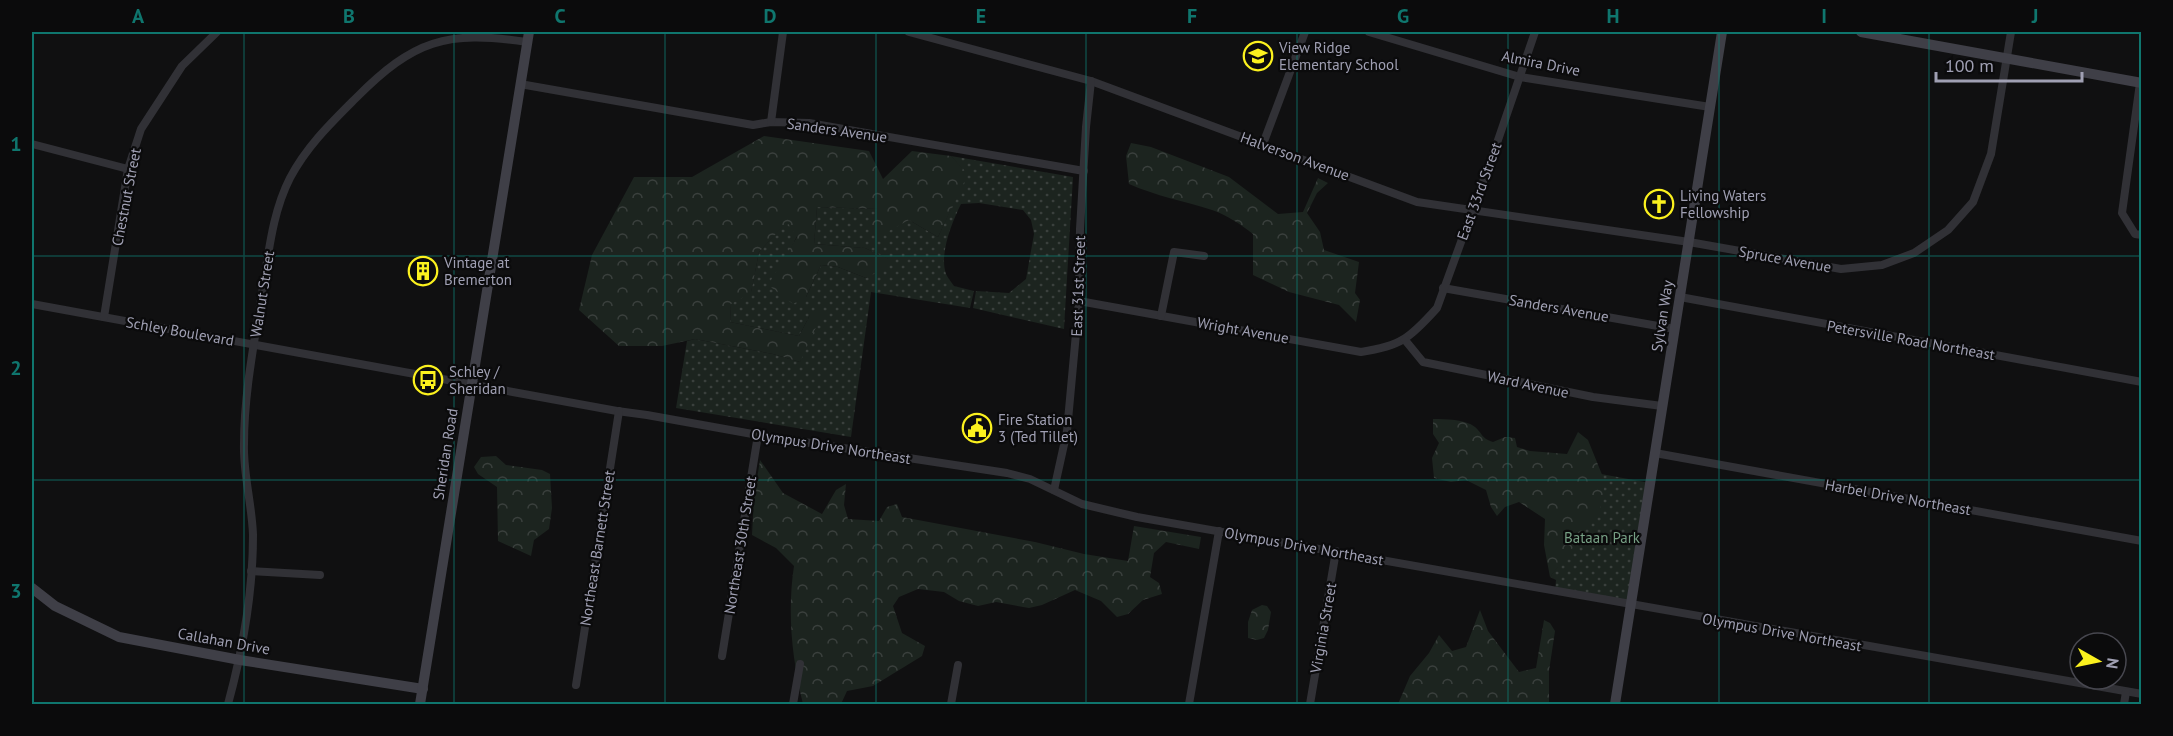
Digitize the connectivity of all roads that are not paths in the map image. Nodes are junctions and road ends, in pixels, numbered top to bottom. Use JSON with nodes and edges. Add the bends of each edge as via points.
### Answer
{"nodes":[{"id":1,"x":217,"y":32,"type":"edge"},
{"id":2,"x":783,"y":32,"type":"edge"},
{"id":3,"x":909,"y":32,"type":"edge"},
{"id":4,"x":1305,"y":32,"type":"edge"},
{"id":5,"x":1369,"y":32,"type":"edge"},
{"id":6,"x":1535,"y":32,"type":"edge"},
{"id":7,"x":1722,"y":32,"type":"edge"},
{"id":8,"x":1861,"y":32,"type":"edge"},
{"id":9,"x":2011,"y":32,"type":"edge"},
{"id":10,"x":528,"y":37,"type":"edge"},
{"id":11,"x":2007,"y":59,"type":"junction"},
{"id":12,"x":1520,"y":77,"type":"junction"},
{"id":13,"x":1091,"y":81,"type":"junction"},
{"id":14,"x":2141,"y":83,"type":"edge"},
{"id":15,"x":520,"y":84,"type":"junction"},
{"id":16,"x":1710,"y":107,"type":"junction"},
{"id":17,"x":771,"y":122,"type":"junction"},
{"id":18,"x":32,"y":144,"type":"edge"},
{"id":19,"x":1263,"y":144,"type":"junction"},
{"id":20,"x":128,"y":169,"type":"junction"},
{"id":21,"x":1084,"y":171,"type":"junction"},
{"id":22,"x":1473,"y":210,"type":"junction"},
{"id":23,"x":2142,"y":235,"type":"edge"},
{"id":24,"x":1689,"y":242,"type":"junction"},
{"id":25,"x":1204,"y":256,"type":"dead end"},
{"id":26,"x":1443,"y":288,"type":"junction"},
{"id":27,"x":1680,"y":297,"type":"junction"},
{"id":28,"x":1079,"y":301,"type":"junction"},
{"id":29,"x":32,"y":304,"type":"edge"},
{"id":30,"x":1161,"y":316,"type":"junction"},
{"id":31,"x":104,"y":317,"type":"junction"},
{"id":32,"x":1675,"y":329,"type":"junction"},
{"id":33,"x":1405,"y":340,"type":"junction"},
{"id":34,"x":253,"y":345,"type":"junction"},
{"id":35,"x":2142,"y":382,"type":"edge"},
{"id":36,"x":471,"y":384,"type":"junction"},
{"id":37,"x":1662,"y":406,"type":"junction"},
{"id":38,"x":619,"y":411,"type":"junction"},
{"id":39,"x":758,"y":435,"type":"junction"},
{"id":40,"x":1655,"y":453,"type":"junction"},
{"id":41,"x":1054,"y":490,"type":"junction"},
{"id":42,"x":1219,"y":531,"type":"junction"},
{"id":43,"x":2142,"y":541,"type":"edge"},
{"id":44,"x":1336,"y":551,"type":"junction"},
{"id":45,"x":251,"y":571,"type":"junction"},
{"id":46,"x":320,"y":575,"type":"dead end"},
{"id":47,"x":32,"y":588,"type":"edge"},
{"id":48,"x":1631,"y":605,"type":"junction"},
{"id":49,"x":722,"y":656,"type":"dead end"},
{"id":50,"x":240,"y":660,"type":"junction"},
{"id":51,"x":800,"y":664,"type":"dead end"},
{"id":52,"x":958,"y":664,"type":"dead end"},
{"id":53,"x":576,"y":684,"type":"dead end"},
{"id":54,"x":423,"y":689,"type":"junction"},
{"id":55,"x":2126,"y":692,"type":"junction"},
{"id":56,"x":2142,"y":694,"type":"edge"},
{"id":57,"x":228,"y":705,"type":"edge"},
{"id":58,"x":420,"y":705,"type":"edge"},
{"id":59,"x":793,"y":705,"type":"edge"},
{"id":60,"x":951,"y":705,"type":"edge"},
{"id":61,"x":1189,"y":705,"type":"edge"},
{"id":62,"x":1310,"y":705,"type":"edge"},
{"id":63,"x":1615,"y":705,"type":"edge"},
{"id":64,"x":2124,"y":705,"type":"edge"}],
"edges":[{"from":1,"to":20,"type":"street","name":"Chestnut Street","via":[[182,66],[159,101],[141,129]]},
{"from":2,"to":17,"type":"street"},
{"from":3,"to":13,"type":"street","name":"Halverson Avenue"},
{"from":4,"to":19,"type":"street"},
{"from":5,"to":12,"type":"street","name":"Almira Drive"},
{"from":6,"to":12,"type":"street","name":"East 33rd Street"},
{"from":7,"to":16,"type":"main road","name":"Sylvan Way"},
{"from":8,"to":11,"type":"main road"},
{"from":9,"to":11,"type":"street","name":"Spruce Avenue"},
{"from":10,"to":15,"type":"main road","name":"Sheridan Road"},
{"from":10,"to":34,"type":"street","name":"Walnut Street","via":[[453,37],[418,49],[377,76],[314,140],[290,178],[273,224]]},
{"from":11,"to":14,"type":"main road"},
{"from":11,"to":24,"type":"street","name":"Spruce Avenue","via":[[1991,154],[1973,202],[1948,230],[1914,253],[1882,265],[1841,268]]},
{"from":12,"to":16,"type":"street","name":"Almira Drive"},
{"from":12,"to":22,"type":"street","name":"East 33rd Street"},
{"from":13,"to":19,"type":"street","name":"Halverson Avenue"},
{"from":13,"to":21,"type":"street","name":"East 31st Street"},
{"from":14,"to":23,"type":"street","via":[[2122,213],[2135,234]]},
{"from":15,"to":17,"type":"street","name":"Sanders Avenue","via":[[753,125]]},
{"from":15,"to":36,"type":"main road","name":"Sheridan Road"},
{"from":16,"to":24,"type":"main road","name":"Sylvan Way"},
{"from":17,"to":21,"type":"street","name":"Sanders Avenue","via":[[809,123]]},
{"from":18,"to":20,"type":"street"},
{"from":19,"to":22,"type":"street","name":"Halverson Avenue","via":[[1417,201]]},
{"from":20,"to":31,"type":"street","name":"Chestnut Street"},
{"from":21,"to":28,"type":"street","name":"East 31st Street"},
{"from":22,"to":24,"type":"street","name":"Halverson Avenue"},
{"from":22,"to":26,"type":"street","name":"East 33rd Street"},
{"from":24,"to":27,"type":"main road","name":"Sylvan Way"},
{"from":25,"to":30,"type":"street","via":[[1174,252]]},
{"from":26,"to":32,"type":"street","name":"Sanders Avenue"},
{"from":26,"to":33,"type":"street","name":"East 33rd Street","via":[[1437,308]]},
{"from":27,"to":32,"type":"main road","name":"Sylvan Way"},
{"from":27,"to":35,"type":"street","name":"Petersville Road Northeast"},
{"from":28,"to":30,"type":"street","name":"Wright Avenue"},
{"from":28,"to":41,"type":"street","name":"East 31st Street","via":[[1067,431]]},
{"from":29,"to":31,"type":"street","name":"Schley Boulevard"},
{"from":30,"to":33,"type":"street","name":"Wright Avenue","via":[[1361,352]]},
{"from":31,"to":34,"type":"street","name":"Schley Boulevard"},
{"from":32,"to":37,"type":"main road","name":"Sylvan Way"},
{"from":33,"to":37,"type":"street","name":"Ward Avenue","via":[[1423,362],[1593,397]]},
{"from":34,"to":36,"type":"street","name":"Schley Boulevard"},
{"from":34,"to":45,"type":"street","name":"Walnut Street","via":[[243,447],[253,536]]},
{"from":36,"to":38,"type":"street","name":"Olympus Drive Northeast"},
{"from":36,"to":54,"type":"main road","name":"Sheridan Road"},
{"from":37,"to":40,"type":"main road","name":"Sylvan Way"},
{"from":38,"to":39,"type":"street","name":"Olympus Drive Northeast"},
{"from":38,"to":53,"type":"street","name":"Northeast Barnett Street"},
{"from":39,"to":41,"type":"street","name":"Olympus Drive Northeast","via":[[1007,473]]},
{"from":39,"to":49,"type":"street","name":"Northeast 30th Street"},
{"from":40,"to":43,"type":"street","name":"Harbel Drive Northeast"},
{"from":40,"to":48,"type":"main road","name":"Sylvan Way"},
{"from":41,"to":42,"type":"street","name":"Olympus Drive Northeast","via":[[1100,509]]},
{"from":42,"to":44,"type":"street","name":"Olympus Drive Northeast"},
{"from":42,"to":61,"type":"street"},
{"from":44,"to":48,"type":"street","name":"Olympus Drive Northeast"},
{"from":44,"to":62,"type":"street","name":"Virginia Street"},
{"from":45,"to":46,"type":"street"},
{"from":45,"to":50,"type":"street","name":"Walnut Street"},
{"from":47,"to":50,"type":"main road","name":"Callahan Drive","via":[[55,606],[119,637]]},
{"from":48,"to":55,"type":"street","name":"Olympus Drive Northeast"},
{"from":48,"to":63,"type":"main road","name":"Sylvan Way"},
{"from":50,"to":54,"type":"main road","name":"Callahan Drive"},
{"from":50,"to":57,"type":"street","name":"Walnut Street"},
{"from":51,"to":59,"type":"street"},
{"from":52,"to":60,"type":"street"},
{"from":54,"to":58,"type":"main road","name":"Sheridan Road"},
{"from":55,"to":56,"type":"street","name":"Olympus Drive Northeast"},
{"from":55,"to":64,"type":"street"}]}
